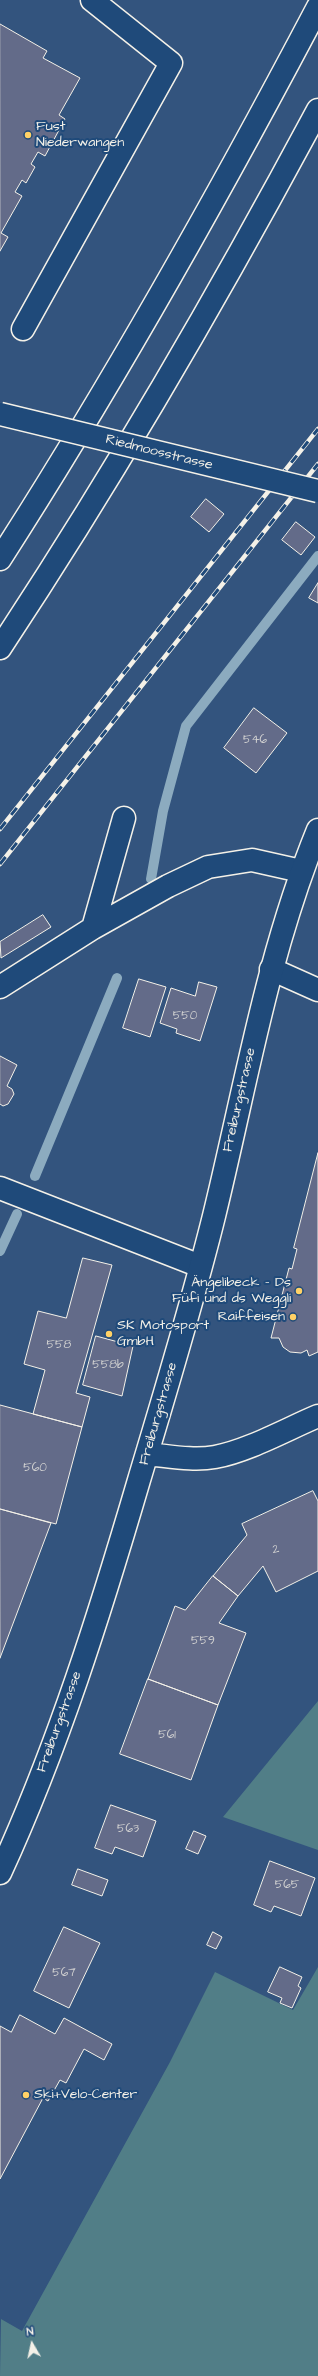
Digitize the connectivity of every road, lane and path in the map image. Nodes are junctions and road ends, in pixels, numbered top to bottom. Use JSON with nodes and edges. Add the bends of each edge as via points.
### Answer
{"nodes":[{"id":1,"x":92,"y":0,"type":"edge"},
{"id":2,"x":318,"y":7,"type":"edge"},
{"id":3,"x":318,"y":110,"type":"edge"},
{"id":4,"x":23,"y":329,"type":"dead end"},
{"id":5,"x":0,"y":414,"type":"edge"},
{"id":6,"x":318,"y":491,"type":"edge"},
{"id":7,"x":0,"y":559,"type":"edge"},
{"id":8,"x":0,"y":648,"type":"edge"},
{"id":9,"x":124,"y":818,"type":"dead end"},
{"id":10,"x":318,"y":830,"type":"edge"},
{"id":11,"x":301,"y":871,"type":"junction"},
{"id":12,"x":93,"y":928,"type":"junction"},
{"id":13,"x":271,"y":969,"type":"junction"},
{"id":14,"x":0,"y":987,"type":"edge"},
{"id":15,"x":318,"y":990,"type":"edge"},
{"id":16,"x":0,"y":1188,"type":"edge"},
{"id":17,"x":200,"y":1266,"type":"junction"},
{"id":18,"x":318,"y":1416,"type":"edge"},
{"id":19,"x":147,"y":1454,"type":"junction"},
{"id":20,"x":0,"y":1873,"type":"edge"}],
"edges":[{"from":1,"to":4,"type":"main road","via":[[171,63]]},
{"from":2,"to":7,"type":"main road","via":[[159,298]]},
{"from":3,"to":8,"type":"main road","via":[[191,338],[102,487]]},
{"from":5,"to":6,"type":"main road","name":"Riedmoosstrasse","bridge":true},
{"from":9,"to":12,"type":"main road"},
{"from":10,"to":11,"type":"main road","name":"Freiburgstrasse"},
{"from":11,"to":12,"type":"main road","via":[[252,860],[208,868],[168,886]]},
{"from":11,"to":13,"type":"main road","name":"Freiburgstrasse"},
{"from":12,"to":14,"type":"main road"},
{"from":13,"to":15,"type":"main road"},
{"from":13,"to":17,"type":"main road","name":"Freiburgstrasse"},
{"from":16,"to":17,"type":"main road"},
{"from":17,"to":19,"type":"main road","name":"Freiburgstrasse"},
{"from":18,"to":19,"type":"main road","via":[[216,1457]]},
{"from":19,"to":20,"type":"main road","name":"Freiburgstrasse","via":[[112,1574],[61,1721]]}]}
